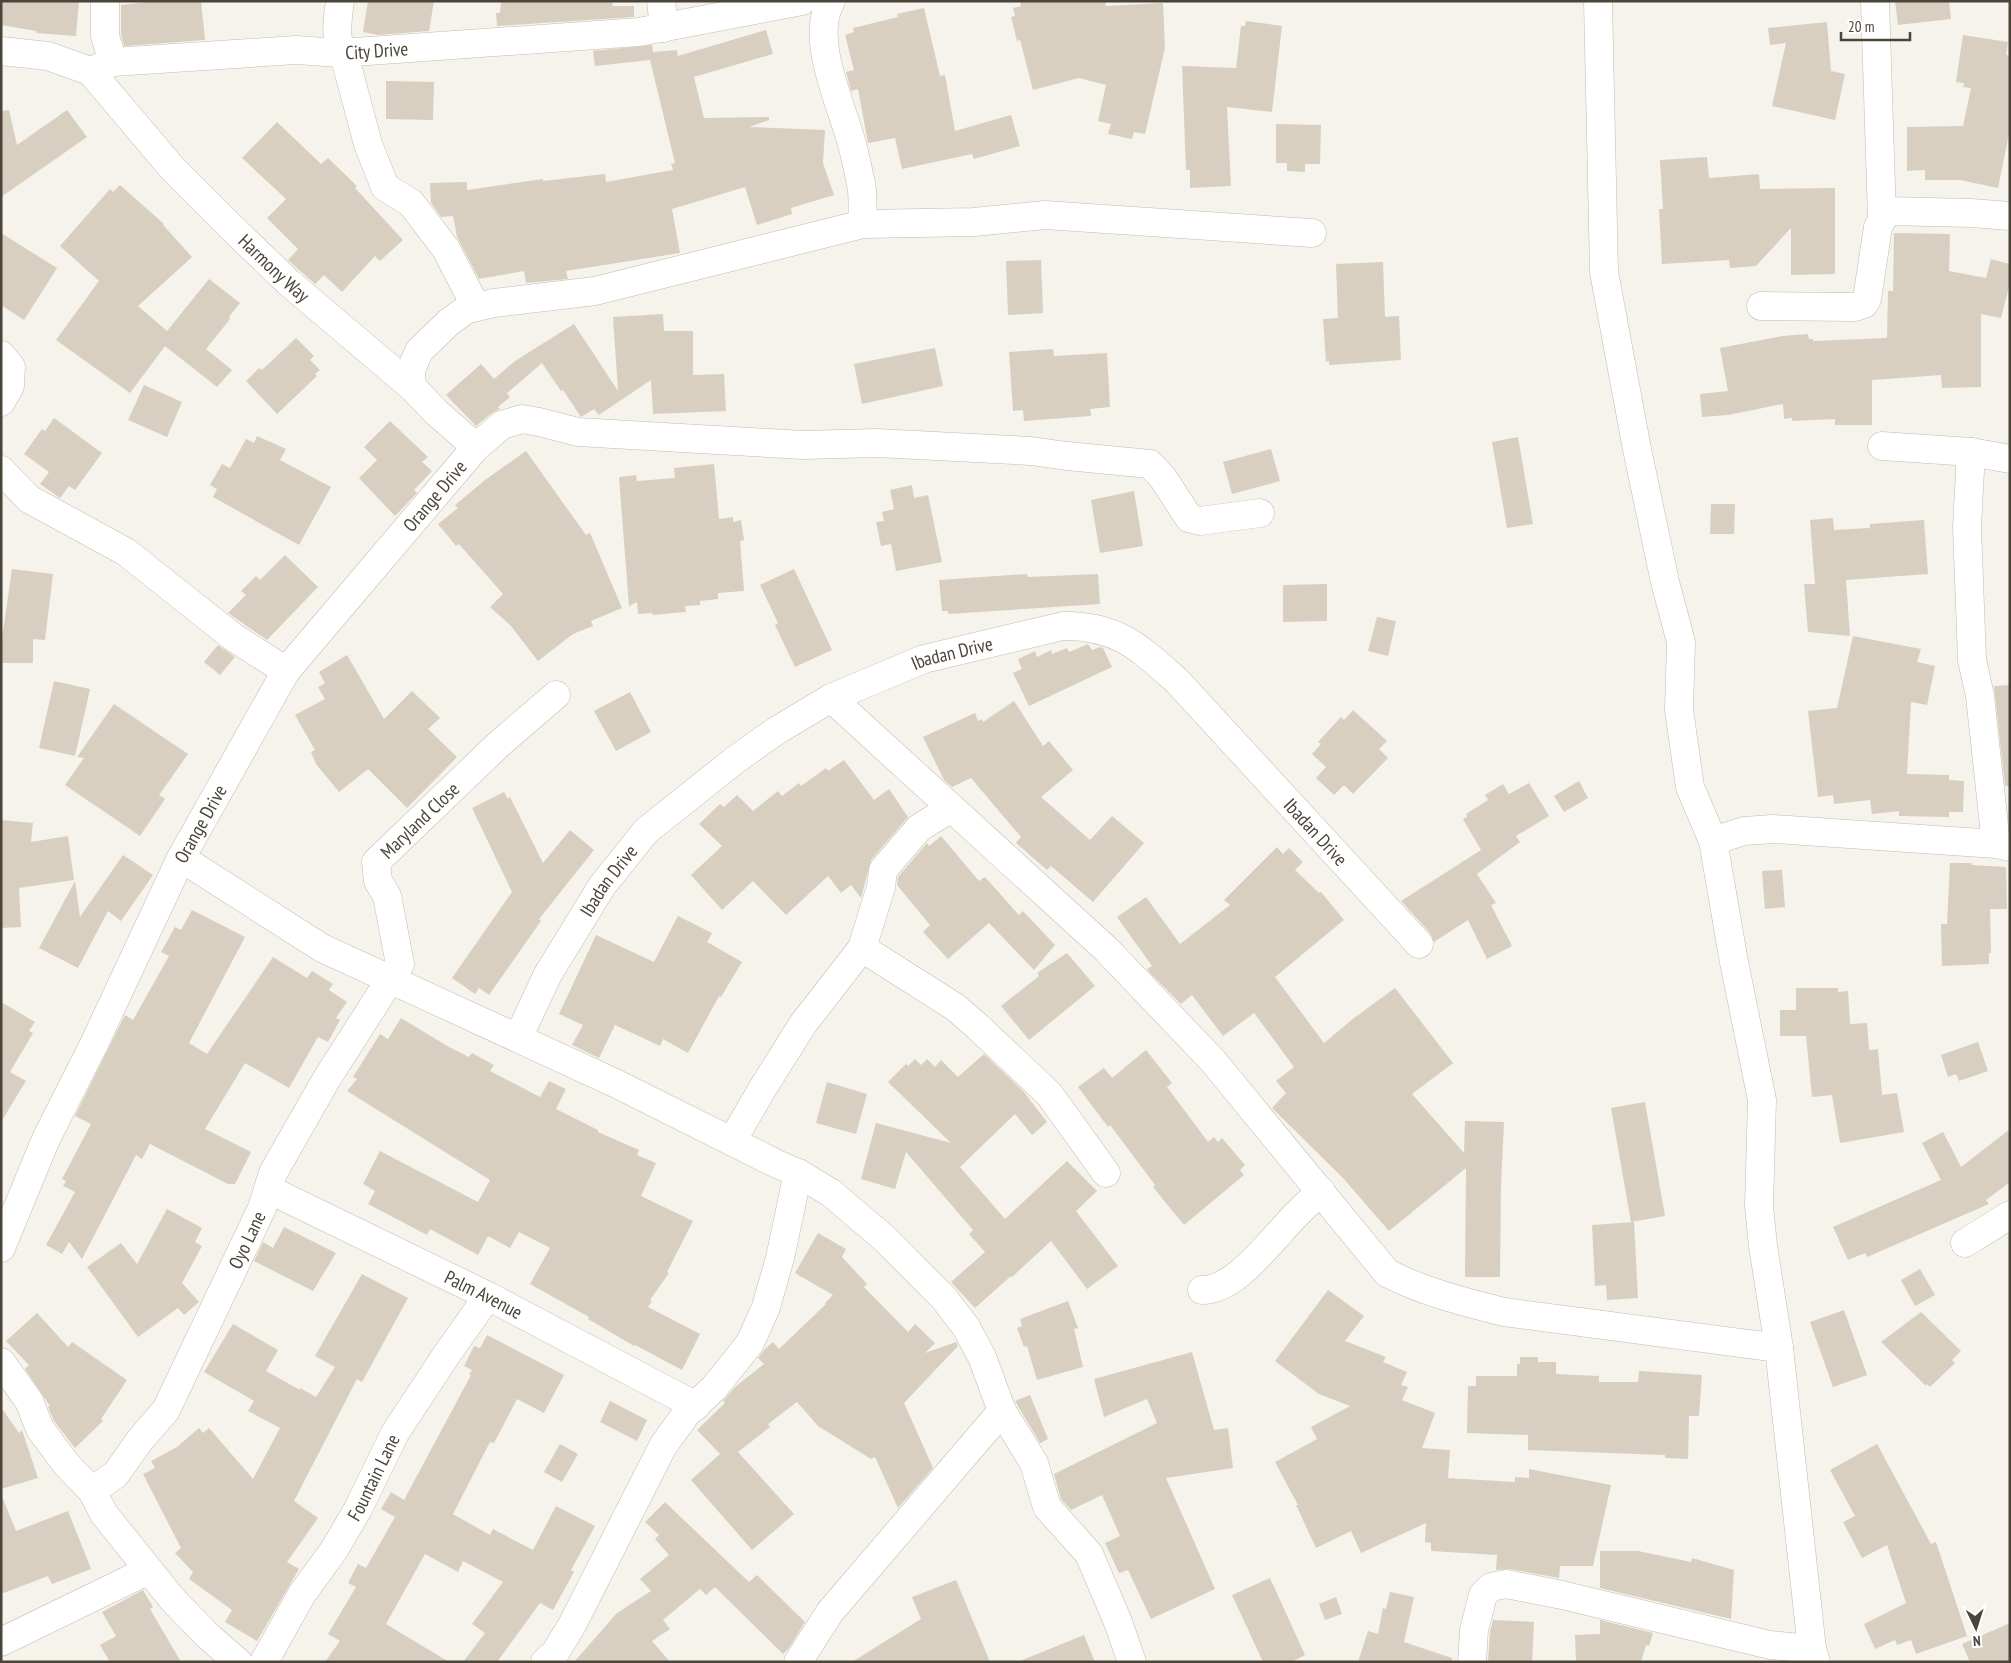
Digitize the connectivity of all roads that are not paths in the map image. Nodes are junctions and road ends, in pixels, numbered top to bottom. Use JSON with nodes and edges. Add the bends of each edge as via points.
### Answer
{"nodes":[{"id":1,"x":105,"y":1,"type":"edge"},
{"id":2,"x":340,"y":1,"type":"edge"},
{"id":3,"x":661,"y":1,"type":"edge"},
{"id":4,"x":802,"y":1,"type":"edge"},
{"id":5,"x":831,"y":1,"type":"edge"},
{"id":6,"x":1598,"y":1,"type":"edge"},
{"id":7,"x":1875,"y":1,"type":"edge"},
{"id":8,"x":664,"y":28,"type":"junction"},
{"id":9,"x":1,"y":51,"type":"edge"},
{"id":10,"x":340,"y":53,"type":"junction"},
{"id":11,"x":101,"y":66,"type":"junction"},
{"id":12,"x":2010,"y":216,"type":"edge"},
{"id":13,"x":1882,"y":218,"type":"junction"},
{"id":14,"x":863,"y":224,"type":"junction"},
{"id":15,"x":1312,"y":233,"type":"dead end"},
{"id":16,"x":1761,"y":306,"type":"dead end"},
{"id":17,"x":476,"y":307,"type":"junction"},
{"id":18,"x":1,"y":355,"type":"edge"},
{"id":19,"x":412,"y":387,"type":"junction"},
{"id":20,"x":1,"y":402,"type":"edge"},
{"id":21,"x":1882,"y":446,"type":"dead end"},
{"id":22,"x":476,"y":447,"type":"junction"},
{"id":23,"x":1971,"y":452,"type":"junction"},
{"id":24,"x":2010,"y":459,"type":"edge"},
{"id":25,"x":1,"y":470,"type":"edge"},
{"id":26,"x":1260,"y":513,"type":"dead end"},
{"id":27,"x":286,"y":671,"type":"junction"},
{"id":28,"x":556,"y":695,"type":"dead end"},
{"id":29,"x":831,"y":698,"type":"junction"},
{"id":30,"x":951,"y":808,"type":"junction"},
{"id":31,"x":1714,"y":842,"type":"junction"},
{"id":32,"x":2003,"y":845,"type":"edge"},
{"id":33,"x":181,"y":858,"type":"junction"},
{"id":34,"x":1419,"y":944,"type":"dead end"},
{"id":35,"x":862,"y":948,"type":"junction"},
{"id":36,"x":391,"y":979,"type":"junction"},
{"id":37,"x":518,"y":1038,"type":"junction"},
{"id":38,"x":732,"y":1142,"type":"junction"},
{"id":39,"x":798,"y":1173,"type":"junction"},
{"id":40,"x":1106,"y":1173,"type":"dead end"},
{"id":41,"x":268,"y":1189,"type":"junction"},
{"id":42,"x":1321,"y":1191,"type":"junction"},
{"id":43,"x":2010,"y":1215,"type":"edge"},
{"id":44,"x":1965,"y":1243,"type":"dead end"},
{"id":45,"x":1,"y":1248,"type":"edge"},
{"id":46,"x":1202,"y":1290,"type":"dead end"},
{"id":47,"x":488,"y":1296,"type":"junction"},
{"id":48,"x":1779,"y":1348,"type":"junction"},
{"id":49,"x":4,"y":1370,"type":"edge"},
{"id":50,"x":696,"y":1406,"type":"junction"},
{"id":51,"x":1002,"y":1411,"type":"junction"},
{"id":52,"x":92,"y":1491,"type":"junction"},
{"id":53,"x":149,"y":1570,"type":"junction"},
{"id":54,"x":1,"y":1642,"type":"edge"},
{"id":55,"x":1814,"y":1655,"type":"edge"},
{"id":56,"x":238,"y":1662,"type":"edge"},
{"id":57,"x":264,"y":1662,"type":"edge"},
{"id":58,"x":545,"y":1662,"type":"edge"},
{"id":59,"x":798,"y":1662,"type":"edge"},
{"id":60,"x":1132,"y":1662,"type":"edge"},
{"id":61,"x":1472,"y":1662,"type":"edge"}],
"edges":[{"from":1,"to":11,"type":"street","via":[[106,36]]},
{"from":2,"to":10,"type":"street","via":[[337,22]]},
{"from":3,"to":8,"type":"street"},
{"from":4,"to":8,"type":"street","name":"City Drive"},
{"from":5,"to":14,"type":"street","via":[[825,12],[824,36],[829,70],[862,192]]},
{"from":6,"to":31,"type":"street","via":[[1604,272],[1639,458],[1681,642],[1679,710],[1690,787]]},
{"from":7,"to":13,"type":"street"},
{"from":8,"to":10,"type":"street","name":"City Drive"},
{"from":9,"to":11,"type":"street"},
{"from":10,"to":11,"type":"street","name":"City Drive","via":[[296,50]]},
{"from":10,"to":17,"type":"street","via":[[346,62],[368,144],[385,187],[411,203],[446,248]]},
{"from":11,"to":19,"type":"street","name":"Harmony Way","via":[[173,169],[288,282]]},
{"from":12,"to":13,"type":"street","via":[[1898,211],[1887,212]]},
{"from":13,"to":16,"type":"street","via":[[1864,304],[1855,307]]},
{"from":14,"to":15,"type":"street","via":[[974,222],[1045,216]]},
{"from":14,"to":17,"type":"street","via":[[595,292]]},
{"from":17,"to":19,"type":"street","via":[[449,322],[419,351],[411,370]]},
{"from":18,"to":20,"type":"street","via":[[11,367],[10,386]]},
{"from":19,"to":22,"type":"street","name":"Harmony Way"},
{"from":21,"to":23,"type":"street"},
{"from":22,"to":26,"type":"street","name":"Orange Drive","via":[[502,425],[522,419],[578,432],[803,445],[877,443],[1031,450],[1150,464],[1189,518],[1200,521]]},
{"from":22,"to":27,"type":"street","name":"Orange Drive"},
{"from":23,"to":24,"type":"street"},
{"from":23,"to":32,"type":"street","via":[[1967,527],[1972,660]]},
{"from":25,"to":27,"type":"street","via":[[30,499],[126,552],[233,637]]},
{"from":27,"to":33,"type":"street","name":"Orange Drive"},
{"from":28,"to":36,"type":"street","name":"Maryland Close","via":[[499,744],[376,862],[378,881],[387,896],[400,964]]},
{"from":29,"to":30,"type":"street"},
{"from":29,"to":34,"type":"street","name":"Ibadan Drive","via":[[924,659],[1063,626],[1084,626],[1121,636],[1177,681]]},
{"from":29,"to":37,"type":"street","name":"Ibadan Drive","via":[[735,760],[646,830],[602,886],[548,974]]},
{"from":30,"to":35,"type":"street","via":[[919,828],[883,870],[882,887]]},
{"from":30,"to":42,"type":"street","via":[[1106,949],[1213,1061]]},
{"from":31,"to":32,"type":"street","via":[[1744,831],[1773,829]]},
{"from":31,"to":48,"type":"street","via":[[1762,1100],[1759,1206]]},
{"from":33,"to":36,"type":"street","via":[[322,948]]},
{"from":33,"to":45,"type":"street","name":"Orange Drive","via":[[46,1139]]},
{"from":35,"to":38,"type":"street","via":[[803,1024]]},
{"from":35,"to":40,"type":"street","via":[[955,1007],[978,1027],[1049,1094]]},
{"from":36,"to":37,"type":"street"},
{"from":36,"to":41,"type":"street","name":"Oyo Lane","via":[[326,1080],[273,1173]]},
{"from":37,"to":38,"type":"street"},
{"from":38,"to":39,"type":"street"},
{"from":39,"to":50,"type":"street","via":[[766,1307],[750,1342]]},
{"from":39,"to":51,"type":"street","via":[[831,1193],[943,1297],[966,1327],[982,1357]]},
{"from":41,"to":47,"type":"street","name":"Palm Avenue"},
{"from":41,"to":52,"type":"street","name":"Oyo Lane","via":[[262,1208],[166,1410],[130,1452],[116,1474]]},
{"from":42,"to":46,"type":"street","via":[[1260,1256],[1234,1277],[1210,1290]]},
{"from":42,"to":48,"type":"street","via":[[1387,1273],[1410,1285],[1504,1312]]},
{"from":43,"to":44,"type":"street"},
{"from":47,"to":50,"type":"street","name":"Palm Avenue"},
{"from":47,"to":57,"type":"street","name":"Fountain Lane","via":[[395,1433],[358,1509],[334,1550],[302,1594]]},
{"from":48,"to":55,"type":"street"},
{"from":49,"to":52,"type":"street","via":[[28,1401],[40,1429]]},
{"from":50,"to":58,"type":"street","via":[[686,1414],[663,1446],[572,1626],[555,1653]]},
{"from":51,"to":59,"type":"street","via":[[830,1612]]},
{"from":51,"to":60,"type":"street","via":[[1034,1463],[1047,1507],[1089,1554]]},
{"from":52,"to":53,"type":"street","via":[[104,1514]]},
{"from":53,"to":54,"type":"street"},
{"from":53,"to":56,"type":"street","via":[[173,1600]]},
{"from":55,"to":61,"type":"street","via":[[1506,1584],[1490,1587],[1483,1595],[1474,1630]]}]}
